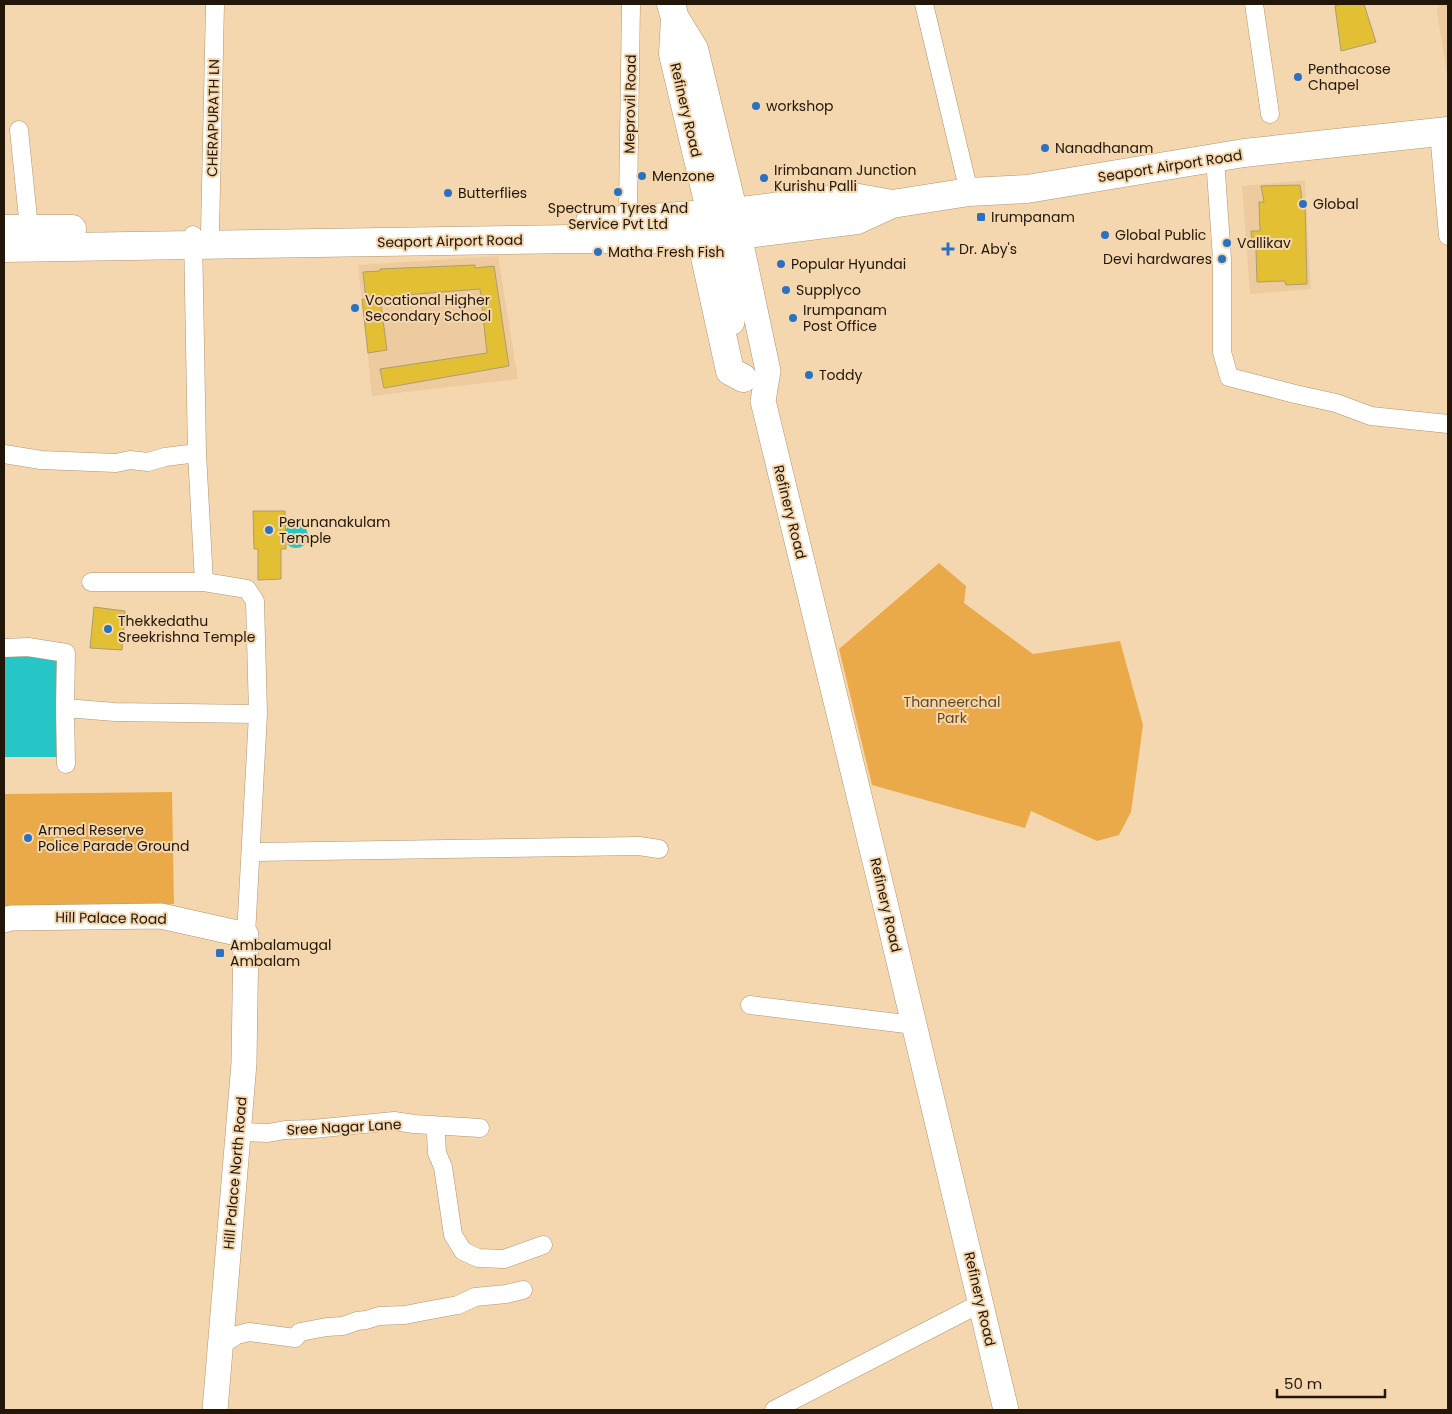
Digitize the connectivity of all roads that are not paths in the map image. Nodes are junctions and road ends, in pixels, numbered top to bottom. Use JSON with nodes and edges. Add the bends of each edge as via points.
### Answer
{"nodes":[{"id":1,"x":215,"y":4,"type":"edge"},
{"id":2,"x":631,"y":4,"type":"edge"},
{"id":3,"x":924,"y":4,"type":"edge"},
{"id":4,"x":1254,"y":4,"type":"edge"},
{"id":5,"x":673,"y":11,"type":"edge"},
{"id":6,"x":1270,"y":114,"type":"dead end"},
{"id":7,"x":19,"y":130,"type":"dead end"},
{"id":8,"x":1444,"y":132,"type":"edge"},
{"id":9,"x":1215,"y":158,"type":"junction"},
{"id":10,"x":969,"y":192,"type":"junction"},
{"id":11,"x":628,"y":204,"type":"junction"},
{"id":12,"x":892,"y":204,"type":"junction"},
{"id":13,"x":573,"y":221,"type":"junction"},
{"id":14,"x":725,"y":224,"type":"junction"},
{"id":15,"x":17,"y":229,"type":"edge"},
{"id":16,"x":1448,"y":236,"type":"edge"},
{"id":17,"x":199,"y":237,"type":"junction"},
{"id":18,"x":4,"y":248,"type":"edge"},
{"id":19,"x":743,"y":378,"type":"joint"},
{"id":20,"x":763,"y":401,"type":"junction"},
{"id":21,"x":1448,"y":424,"type":"edge"},
{"id":22,"x":197,"y":453,"type":"junction"},
{"id":23,"x":4,"y":454,"type":"edge"},
{"id":24,"x":91,"y":582,"type":"dead end"},
{"id":25,"x":204,"y":582,"type":"junction"},
{"id":26,"x":4,"y":648,"type":"edge"},
{"id":27,"x":65,"y":708,"type":"junction"},
{"id":28,"x":258,"y":714,"type":"junction"},
{"id":29,"x":66,"y":764,"type":"dead end"},
{"id":30,"x":659,"y":849,"type":"dead end"},
{"id":31,"x":251,"y":852,"type":"junction"},
{"id":32,"x":4,"y":920,"type":"edge"},
{"id":33,"x":246,"y":936,"type":"junction"},
{"id":34,"x":750,"y":1004,"type":"dead end"},
{"id":35,"x":914,"y":1025,"type":"junction"},
{"id":36,"x":434,"y":1125,"type":"junction"},
{"id":37,"x":480,"y":1128,"type":"dead end"},
{"id":38,"x":238,"y":1132,"type":"junction"},
{"id":39,"x":543,"y":1245,"type":"dead end"},
{"id":40,"x":523,"y":1290,"type":"dead end"},
{"id":41,"x":981,"y":1303,"type":"junction"},
{"id":42,"x":220,"y":1340,"type":"junction"},
{"id":43,"x":214,"y":1410,"type":"edge"},
{"id":44,"x":774,"y":1410,"type":"edge"},
{"id":45,"x":1006,"y":1410,"type":"edge"}],
"edges":[{"from":1,"to":17,"type":"street","name":"CHERAPURATH LN"},
{"from":2,"to":11,"type":"street","name":"Meprovil Road"},
{"from":3,"to":10,"type":"street"},
{"from":4,"to":6,"type":"street"},
{"from":5,"to":14,"type":"main road","name":"Refinery Road","via":[[673,54]]},
{"from":5,"to":14,"type":"main road","name":"Refinery Road","via":[[694,49],[700,73]]},
{"from":7,"to":15,"type":"street"},
{"from":8,"to":9,"type":"main road","name":"Seaport Airport Road"},
{"from":8,"to":16,"type":"street"},
{"from":9,"to":10,"type":"main road","name":"Seaport Airport Road","via":[[1027,189]]},
{"from":9,"to":21,"type":"street","via":[[1222,259],[1222,352],[1229,377],[1336,403],[1371,416]]},
{"from":10,"to":12,"type":"main road","name":"Seaport Airport Road"},
{"from":11,"to":13,"type":"main road","via":[[611,205]]},
{"from":11,"to":14,"type":"main road"},
{"from":12,"to":14,"type":"main road","name":"Seaport Airport Road","via":[[854,197]]},
{"from":12,"to":14,"type":"main road","name":"Seaport Airport Road","via":[[857,220]]},
{"from":13,"to":14,"type":"main road","name":"Seaport Airport Road"},
{"from":13,"to":17,"type":"main road","name":"Seaport Airport Road"},
{"from":14,"to":17,"type":"main road","name":"Seaport Airport Road","via":[[562,239]]},
{"from":14,"to":19,"type":"main road","via":[[730,371]]},
{"from":14,"to":20,"type":"main road","name":"Refinery Road","via":[[768,371]]},
{"from":15,"to":17,"type":"main road","name":"Seaport Airport Road"},
{"from":17,"to":18,"type":"main road","name":"Seaport Airport Road"},
{"from":17,"to":22,"type":"street","name":"CHERAPURATH LN"},
{"from":19,"to":20,"type":"main road","name":"Refinery Road"},
{"from":20,"to":35,"type":"main road","name":"Refinery Road"},
{"from":22,"to":23,"type":"street","via":[[148,462],[130,460],[116,463],[41,460]]},
{"from":22,"to":25,"type":"street","name":"CHERAPURATH LN"},
{"from":24,"to":25,"type":"street"},
{"from":25,"to":28,"type":"street","via":[[247,589],[255,601]]},
{"from":26,"to":27,"type":"street","via":[[28,647],[66,653]]},
{"from":27,"to":28,"type":"street"},
{"from":27,"to":29,"type":"street"},
{"from":28,"to":31,"type":"street"},
{"from":30,"to":31,"type":"street","via":[[639,846]]},
{"from":31,"to":33,"type":"street"},
{"from":32,"to":33,"type":"main road","name":"Hill Palace Road","via":[[162,916]]},
{"from":33,"to":38,"type":"main road","name":"Hill Palace North Road","via":[[244,1063]]},
{"from":34,"to":35,"type":"street"},
{"from":35,"to":41,"type":"main road","name":"Refinery Road"},
{"from":36,"to":37,"type":"street","name":"Sree Nagar Lane"},
{"from":36,"to":38,"type":"street","name":"Sree Nagar Lane","via":[[394,1121],[268,1133]]},
{"from":36,"to":39,"type":"street","via":[[453,1235],[463,1251],[478,1258],[504,1259]]},
{"from":38,"to":42,"type":"main road","name":"Hill Palace North Road"},
{"from":40,"to":42,"type":"street","via":[[475,1297],[458,1305],[405,1315],[379,1316],[300,1332],[295,1338],[248,1332]]},
{"from":41,"to":44,"type":"street"},
{"from":41,"to":45,"type":"main road","name":"Refinery Road"},
{"from":42,"to":43,"type":"main road","name":"Hill Palace North Road"}]}
